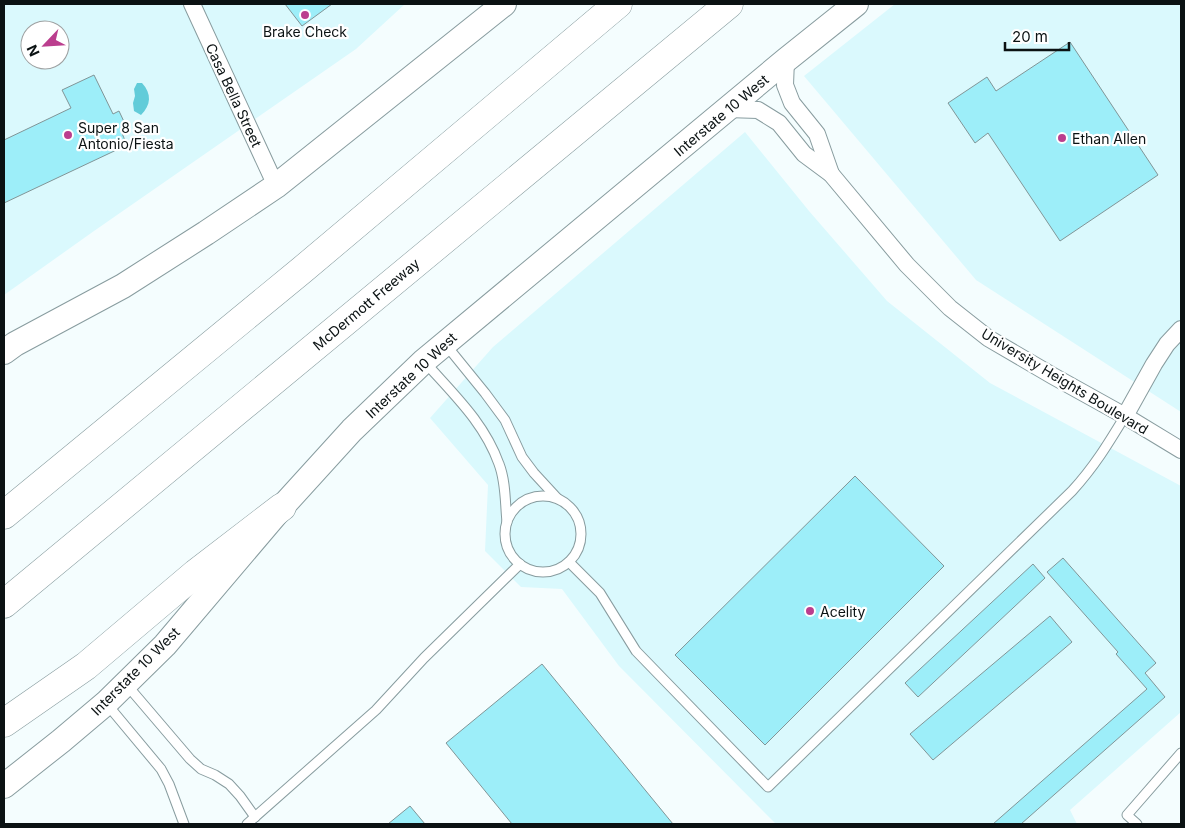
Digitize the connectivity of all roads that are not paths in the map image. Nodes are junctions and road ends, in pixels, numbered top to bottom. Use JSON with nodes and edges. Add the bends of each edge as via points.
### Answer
{"nodes":[{"id":1,"x":192,"y":4,"type":"edge"},
{"id":2,"x":504,"y":4,"type":"edge"},
{"id":3,"x":618,"y":4,"type":"edge"},
{"id":4,"x":729,"y":4,"type":"edge"},
{"id":5,"x":856,"y":4,"type":"edge"},
{"id":6,"x":786,"y":60,"type":"junction"},
{"id":7,"x":727,"y":109,"type":"junction"},
{"id":8,"x":831,"y":174,"type":"junction"},
{"id":9,"x":276,"y":186,"type":"junction"},
{"id":10,"x":1181,"y":329,"type":"edge"},
{"id":11,"x":445,"y":343,"type":"junction"},
{"id":12,"x":4,"y":352,"type":"edge"},
{"id":13,"x":424,"y":361,"type":"junction"},
{"id":14,"x":1125,"y":416,"type":"junction"},
{"id":15,"x":1181,"y":450,"type":"edge"},
{"id":16,"x":557,"y":498,"type":"junction"},
{"id":17,"x":282,"y":507,"type":"junction"},
{"id":18,"x":4,"y":515,"type":"edge"},
{"id":19,"x":507,"y":522,"type":"junction"},
{"id":20,"x":569,"y":562,"type":"junction"},
{"id":21,"x":520,"y":564,"type":"junction"},
{"id":22,"x":4,"y":604,"type":"edge"},
{"id":23,"x":126,"y":683,"type":"junction"},
{"id":24,"x":106,"y":703,"type":"junction"},
{"id":25,"x":4,"y":723,"type":"edge"},
{"id":26,"x":1181,"y":753,"type":"edge"},
{"id":27,"x":4,"y":786,"type":"edge"},
{"id":28,"x":255,"y":817,"type":"junction"},
{"id":29,"x":184,"y":824,"type":"edge"},
{"id":30,"x":246,"y":824,"type":"edge"},
{"id":31,"x":1137,"y":824,"type":"edge"}],
"edges":[{"from":1,"to":9,"type":"street","name":"Casa Bella Street"},
{"from":2,"to":9,"type":"main road"},
{"from":3,"to":18,"type":"highway"},
{"from":4,"to":22,"type":"highway","name":"McDermott Freeway"},
{"from":5,"to":6,"type":"main road","name":"Interstate 10 West"},
{"from":6,"to":7,"type":"main road","name":"Interstate 10 West"},
{"from":6,"to":8,"type":"street","name":"University Heights Boulevard","via":[[785,85],[792,103],[817,134]]},
{"from":7,"to":8,"type":"street","name":"University Heights Boulevard","via":[[758,110],[779,123],[804,154]]},
{"from":7,"to":11,"type":"main road","name":"Interstate 10 West"},
{"from":8,"to":14,"type":"street","name":"University Heights Boulevard","via":[[906,265],[950,308],[988,338]]},
{"from":9,"to":12,"type":"main road","via":[[122,286]]},
{"from":10,"to":14,"type":"street","via":[[1154,364]]},
{"from":11,"to":13,"type":"main road","name":"Interstate 10 West"},
{"from":11,"to":16,"type":"lane","via":[[505,420],[522,457]]},
{"from":13,"to":17,"type":"main road","name":"Interstate 10 West","via":[[352,430]]},
{"from":13,"to":19,"type":"lane","via":[[473,416],[489,441],[500,466]]},
{"from":14,"to":15,"type":"street","name":"University Heights Boulevard"},
{"from":14,"to":20,"type":"lane","via":[[1102,454],[1072,491],[768,787],[636,651],[600,593]]},
{"from":16,"to":19,"type":"lane","via":[[542,495],[527,499],[514,508]]},
{"from":16,"to":20,"type":"lane","via":[[571,507],[579,521],[580,543]]},
{"from":17,"to":23,"type":"main road","name":"Interstate 10 West","via":[[165,645]]},
{"from":17,"to":25,"type":"highway","via":[[196,573],[86,666]]},
{"from":19,"to":21,"type":"lane","via":[[505,538],[510,552]]},
{"from":20,"to":21,"type":"lane","via":[[545,572]]},
{"from":21,"to":28,"type":"lane","via":[[376,710]]},
{"from":23,"to":24,"type":"main road","name":"Interstate 10 West"},
{"from":23,"to":28,"type":"lane","via":[[190,759],[228,784]]},
{"from":24,"to":27,"type":"main road","name":"Interstate 10 West"},
{"from":24,"to":29,"type":"lane","via":[[161,769]]},
{"from":26,"to":31,"type":"lane","via":[[1127,815]]},
{"from":28,"to":30,"type":"lane"}]}
